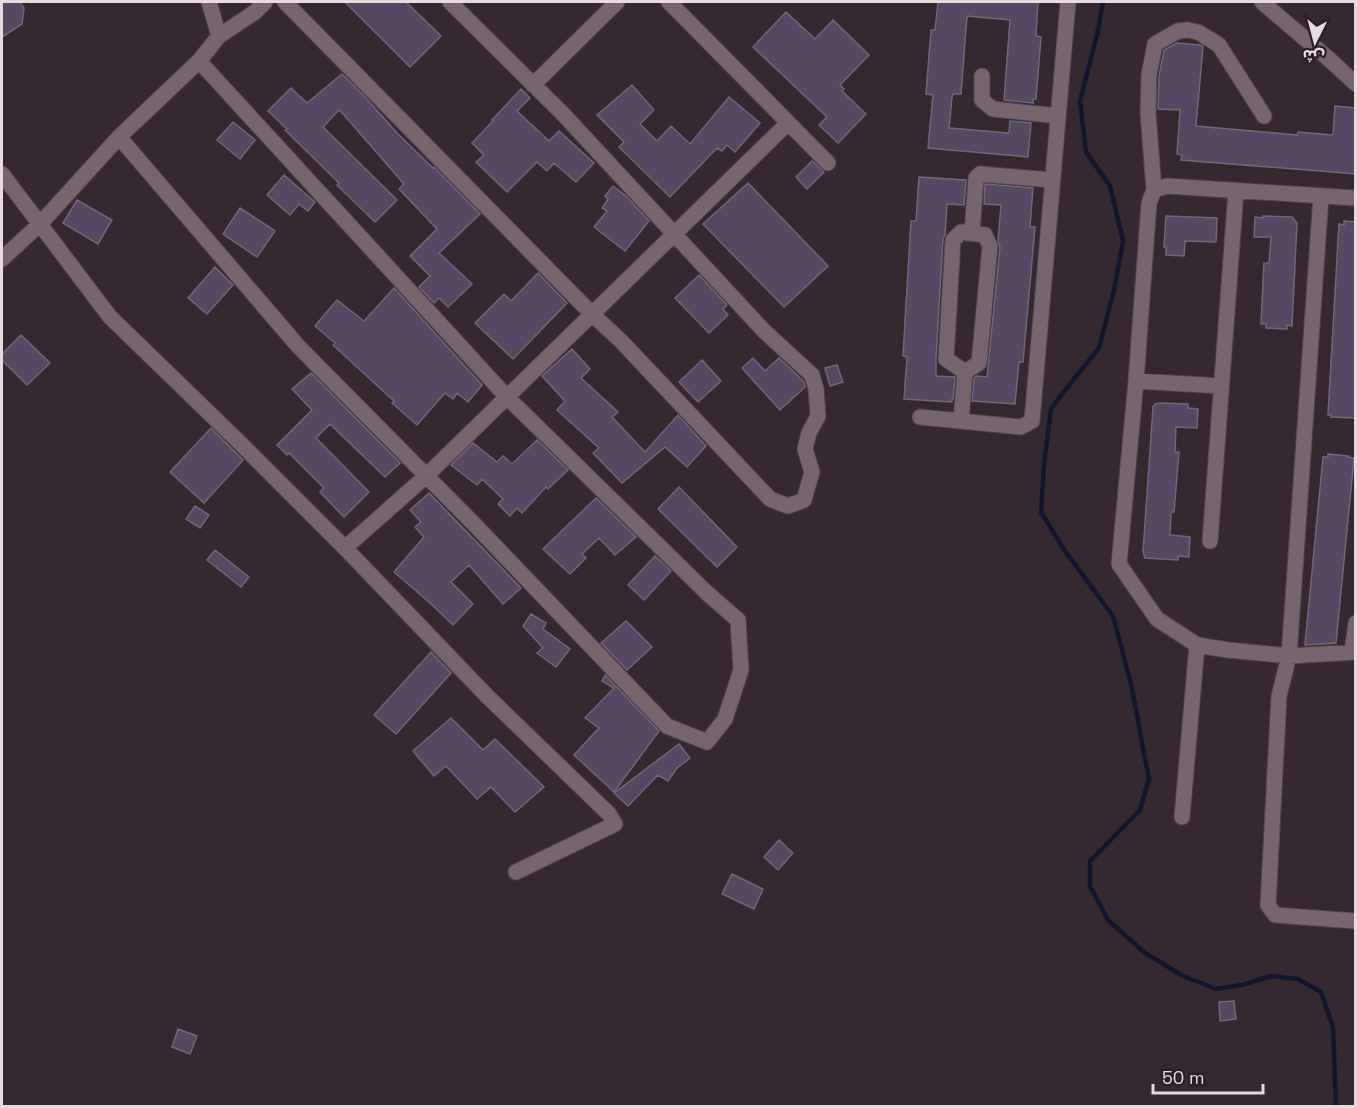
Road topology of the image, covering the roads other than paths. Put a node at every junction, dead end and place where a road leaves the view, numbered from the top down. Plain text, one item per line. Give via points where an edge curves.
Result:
1 (209, 2) edge
2 (265, 2) edge
3 (285, 2) edge
4 (450, 2) edge
5 (617, 2) edge
6 (669, 2) edge
7 (1068, 2) edge
8 (1262, 2) edge
9 (219, 36) junction
10 (200, 61) junction
11 (982, 76) dead end
12 (1356, 84) edge
13 (533, 85) junction
14 (1058, 116) junction
15 (1264, 116) dead end
16 (788, 123) junction
17 (119, 137) junction
18 (828, 163) dead end
19 (2, 174) edge
20 (1052, 180) junction
21 (1154, 190) junction
22 (1236, 191) junction
23 (1321, 196) junction
24 (1356, 198) edge
25 (40, 224) junction
26 (972, 233) junction
27 (674, 234) junction
28 (2, 259) edge
29 (592, 314) junction
30 (964, 372) junction
31 (1136, 381) junction
32 (1221, 386) junction
33 (507, 397) junction
34 (920, 417) dead end
35 (961, 421) junction
36 (426, 476) junction
37 (1210, 541) dead end
38 (345, 548) junction
39 (1356, 623) edge
40 (1197, 645) junction
41 (1354, 652) edge
42 (1289, 656) junction
43 (1182, 817) dead end
44 (516, 872) dead end
45 (1356, 921) edge

1 - 9 street
2 - 9 street
3 - 29 street
4 - 13 street
5 - 13 street
6 - 16 street
7 - 14 street
8 - 12 street
9 - 10 street
10 - 17 street
10 - 33 street
11 - 14 street via 982,100 993,110
13 - 27 street
14 - 20 street
15 - 21 street via 1219,45 1188,30 1155,44 1148,113
16 - 18 street
16 - 27 street
17 - 25 street
17 - 36 street via 298,346
19 - 25 street
20 - 26 street via 980,174 976,178
20 - 35 street via 1032,421 1020,427
21 - 22 street via 1167,186
21 - 31 street via 1149,203
22 - 23 street
22 - 32 street
23 - 24 street
23 - 42 street
25 - 28 street
25 - 38 street via 110,317
26 - 30 street via 985,235 990,246 979,363
26 - 30 street via 961,232 953,240 946,359
27 - 29 street
27 - 29 street via 764,331 812,375 818,416 805,449 812,472 804,500 788,506 770,499
29 - 33 street
30 - 35 street
31 - 32 street
31 - 40 street via 1119,564 1157,619
32 - 37 street
33 - 36 street
33 - 36 street via 738,620 741,670 725,719 707,742 668,726
34 - 35 street
36 - 38 street
38 - 44 street via 615,824
39 - 41 street
40 - 42 street
40 - 43 street
41 - 42 street
42 - 45 street via 1279,696 1268,905 1275,915

